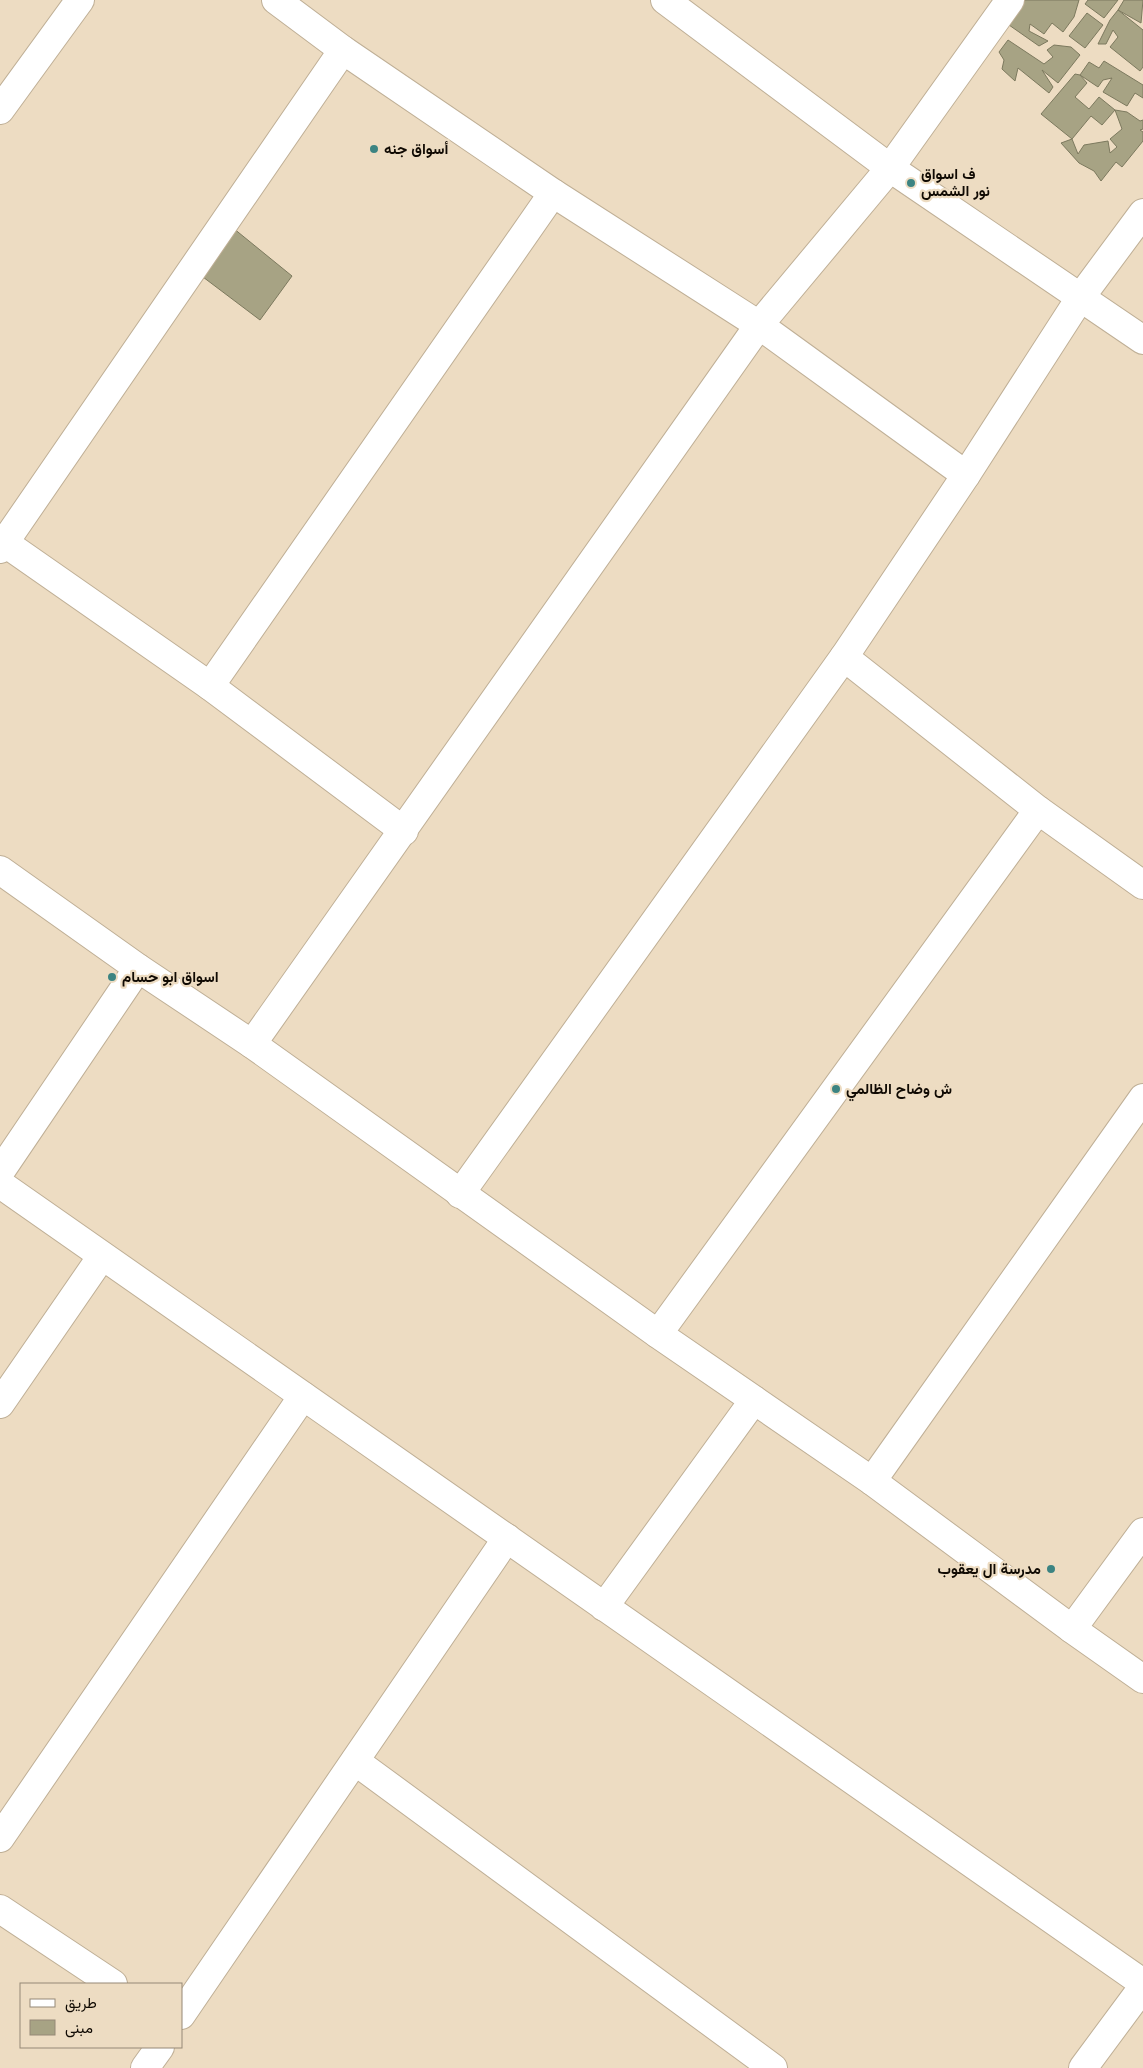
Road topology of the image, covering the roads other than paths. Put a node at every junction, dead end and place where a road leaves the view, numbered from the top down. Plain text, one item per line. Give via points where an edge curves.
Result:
1 (80, 0) edge
2 (276, 0) edge
3 (1010, 0) edge
4 (675, 3) edge
5 (343, 50) junction
6 (0, 110) edge
7 (890, 168) junction
8 (553, 193) junction
9 (1143, 213) edge
10 (1080, 298) junction
11 (759, 325) junction
12 (1143, 340) edge
13 (966, 474) junction
14 (2, 546) edge
15 (844, 657) junction
16 (210, 686) junction
17 (1038, 810) junction
18 (404, 831) junction
19 (0, 870) edge
20 (1143, 885) edge
21 (138, 968) junction
22 (252, 1044) junction
23 (1143, 1098) edge
24 (0, 1172) edge
25 (0, 1184) edge
26 (460, 1194) junction
27 (102, 1256) junction
28 (658, 1334) junction
29 (303, 1396) junction
30 (754, 1400) junction
31 (0, 1404) edge
32 (872, 1481) junction
33 (1143, 1532) edge
34 (507, 1538) junction
35 (604, 1607) junction
36 (1072, 1629) junction
37 (1143, 1679) edge
38 (355, 1762) junction
39 (0, 1838) edge
40 (0, 1909) edge
41 (111, 1983) edge
42 (1143, 1985) edge
43 (182, 2014) edge
44 (159, 2048) edge
45 (145, 2068) edge
46 (773, 2068) edge
47 (1083, 2068) edge

1 - 6 street
2 - 5 street
3 - 7 street
4 - 7 street
5 - 8 street
5 - 14 street
7 - 10 street
7 - 11 street
8 - 11 street
8 - 16 street
9 - 10 street
10 - 12 street
10 - 13 street
11 - 13 street
11 - 18 street
13 - 15 street
14 - 16 street
15 - 17 street
15 - 26 street
16 - 18 street
17 - 20 street
17 - 28 street
18 - 22 street
19 - 21 street
21 - 22 street
21 - 24 street
22 - 26 street
23 - 32 street
25 - 27 street
26 - 28 street
27 - 29 street
27 - 31 street
28 - 30 street
29 - 34 street
29 - 39 street
30 - 32 street
30 - 35 street
32 - 36 street
33 - 36 street
34 - 35 street
34 - 38 street
35 - 42 street
36 - 37 street
38 - 43 street
38 - 46 street
40 - 41 street
42 - 47 street
44 - 45 street

